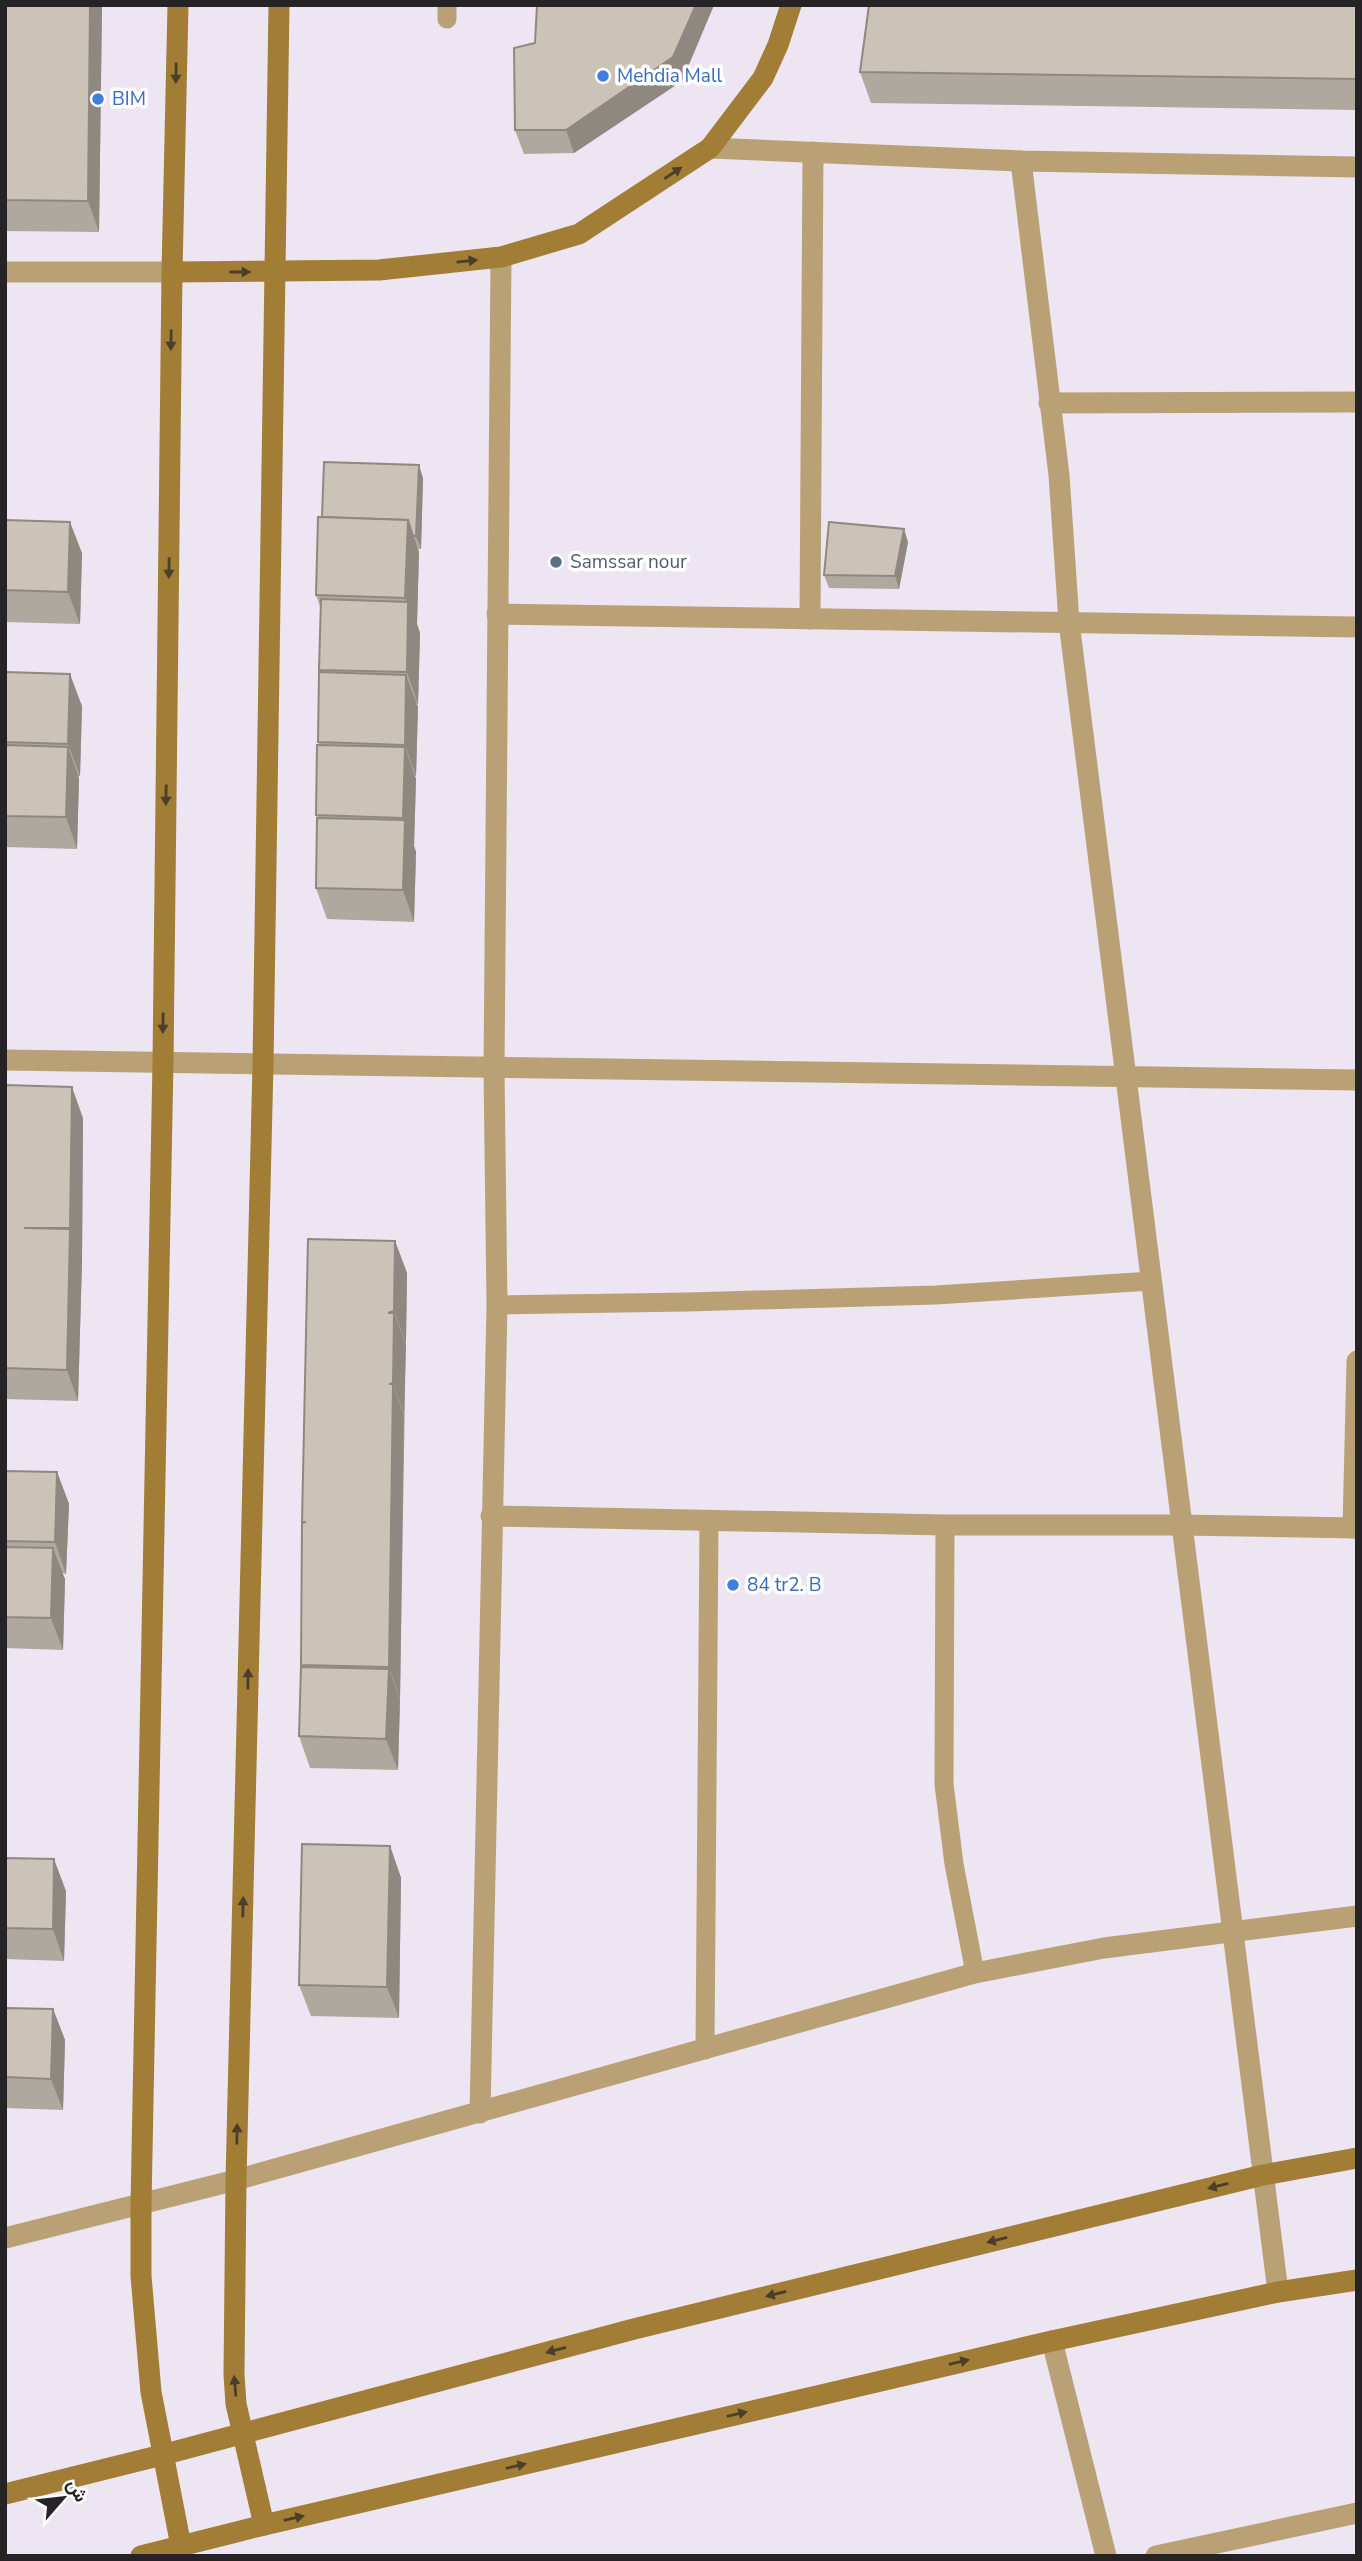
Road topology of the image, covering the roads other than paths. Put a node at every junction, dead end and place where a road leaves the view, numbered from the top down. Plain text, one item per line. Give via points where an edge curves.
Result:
1 (178, 5) edge
2 (279, 5) edge
3 (791, 5) edge
4 (709, 148) junction
5 (813, 152) junction
6 (1021, 161) junction
7 (1357, 167) edge
8 (501, 257) junction
9 (5, 272) edge
10 (172, 272) junction
11 (274, 272) junction
12 (1357, 402) edge
13 (1049, 403) junction
14 (497, 614) junction
15 (810, 619) junction
16 (1069, 622) junction
17 (1357, 627) edge
18 (5, 1060) edge
19 (163, 1062) junction
20 (263, 1064) junction
21 (494, 1069) junction
22 (1126, 1077) junction
23 (1357, 1080) edge
24 (1151, 1281) junction
25 (497, 1305) junction
26 (1357, 1361) edge
27 (491, 1516) junction
28 (709, 1521) junction
29 (945, 1525) junction
30 (1181, 1525) junction
31 (1355, 1528) edge
32 (1357, 1916) edge
33 (1233, 1932) junction
34 (975, 1973) junction
35 (705, 2050) junction
36 (480, 2113) junction
37 (1357, 2158) edge
38 (1263, 2175) junction
39 (236, 2180) junction
40 (141, 2205) junction
41 (5, 2238) edge
42 (1357, 2280) edge
43 (1278, 2292) junction
44 (1052, 2340) junction
45 (243, 2434) junction
46 (162, 2455) junction
47 (5, 2494) edge
48 (1357, 2512) edge
49 (264, 2525) junction
50 (182, 2551) edge
51 (141, 2556) edge
52 (1106, 2556) edge
53 (1156, 2556) edge

1 -> 10 street
2 - 11 street
3 - 4 street via 764,78
4 - 5 street
8 -> 4 street via 579,234
5 - 6 street
5 - 15 street
6 - 7 street
6 - 13 street
11 -> 8 street via 379,270
8 - 14 street
9 - 10 street
10 -> 11 street
10 -> 19 street
11 - 20 street
12 - 13 street
13 - 16 street
14 - 15 street
14 - 21 street
15 - 16 street
16 - 17 street
16 - 22 street
18 - 19 street
19 - 20 street
19 - 40 street
20 - 21 street
39 -> 20 street
21 - 22 street
21 - 25 street
22 - 23 street
22 - 24 street
24 - 25 lane via 922,1295
24 - 30 street
25 - 27 street
26 - 31 street
27 - 28 street
27 - 36 street
28 - 29 street
28 - 35 lane
29 - 30 street
29 - 34 lane via 944,1784
30 - 31 street
30 - 33 street
32 - 33 street
33 - 34 street via 1104,1948
33 - 38 street
34 - 35 street
35 - 36 street
36 - 39 street
37 - 38 street
38 - 43 street
38 -> 45 street via 634,2329
39 - 40 street
45 -> 39 street via 234,2375
40 - 41 street
40 - 46 street via 141,2276
42 - 43 street
43 - 44 street
49 -> 44 street
44 - 52 street
45 - 46 street
45 - 49 street
46 - 47 street
46 - 50 street
48 - 53 street
49 - 50 street
50 - 51 street

